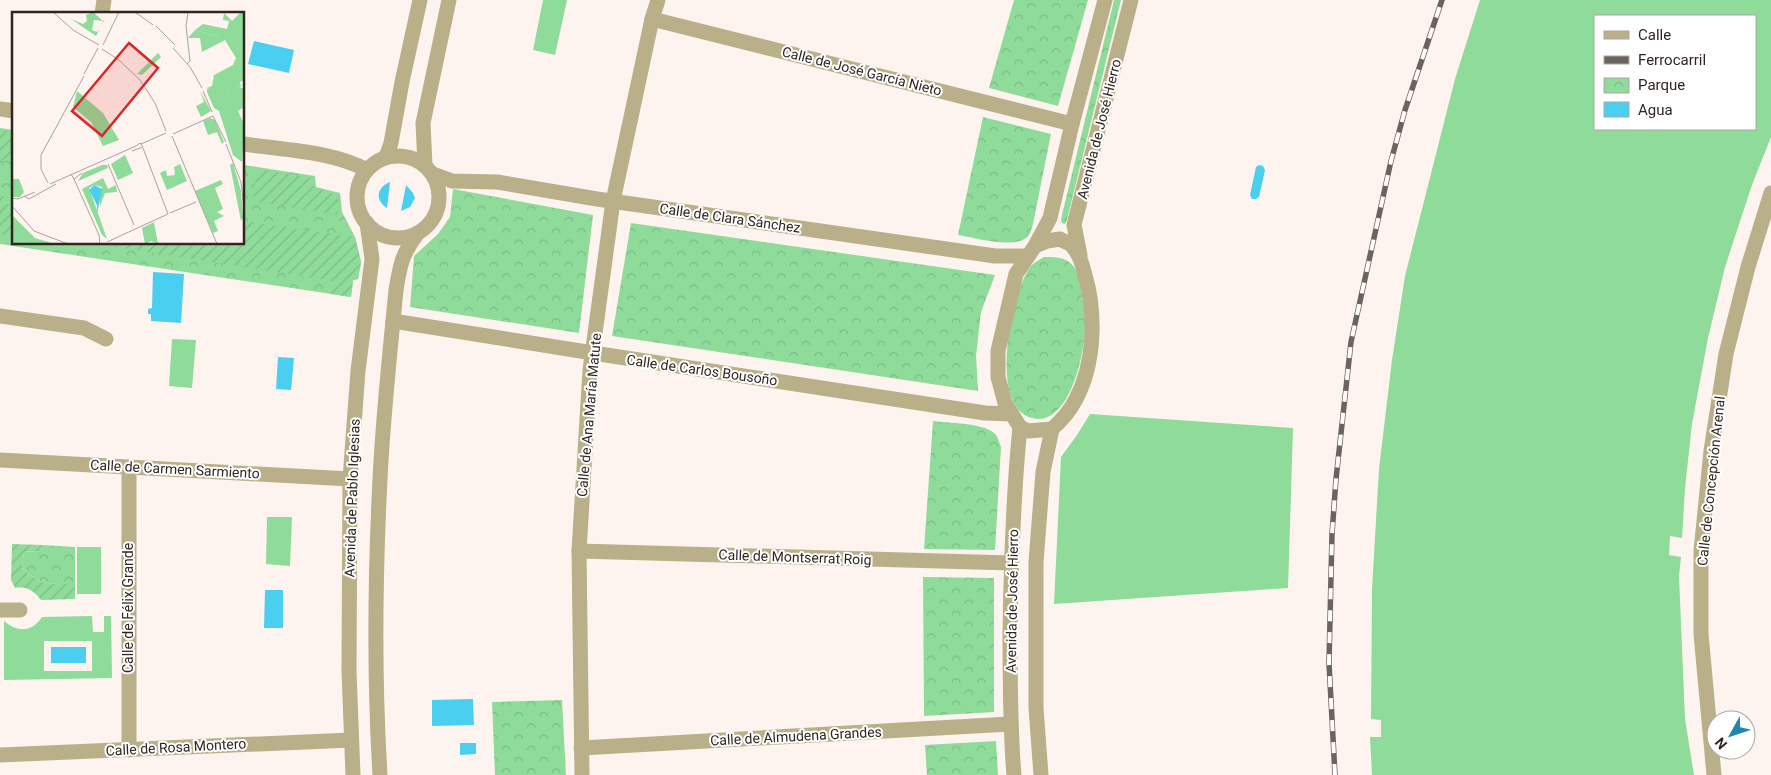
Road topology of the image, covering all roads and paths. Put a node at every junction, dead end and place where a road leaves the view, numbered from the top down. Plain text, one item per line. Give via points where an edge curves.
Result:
1 (420, 0) edge
2 (449, 0) edge
3 (658, 0) edge
4 (1105, 0) edge
5 (1131, 0) edge
6 (652, 19) junction
7 (1072, 124) junction
8 (245, 144) edge
9 (386, 157) junction
10 (367, 170) junction
11 (429, 170) junction
12 (1771, 193) edge
13 (614, 201) junction
14 (367, 223) junction
15 (416, 234) junction
16 (1031, 251) junction
17 (1081, 259) junction
18 (0, 316) edge
19 (393, 321) junction
20 (106, 339) dead end
21 (592, 354) junction
22 (1012, 414) junction
23 (1020, 427) junction
24 (1052, 429) junction
25 (0, 460) edge
26 (129, 467) junction
27 (350, 479) junction
28 (579, 551) junction
29 (1011, 563) junction
30 (0, 610) edge
31 (20, 610) dead end
32 (1010, 724) junction
33 (351, 740) junction
34 (581, 748) junction
35 (129, 750) junction
36 (0, 755) edge
37 (353, 775) edge
38 (380, 775) edge
39 (582, 775) edge
40 (1014, 775) edge
41 (1041, 775) edge
42 (1714, 775) edge

1 - 9 street
2 - 11 street, Avenida de Pablo Iglesias via 423,123
3 - 6 street, Calle de Ana María Matute
4 - 7 street, Avenida de José Hierro
5 - 17 street, Avenida de José Hierro via 1074,225
6 - 7 street, Calle de José García Nieto
6 - 13 street, Calle de Ana María Matute
7 - 16 street, Avenida de José Hierro via 1050,218
8 - 10 street via 328,156 356,163
9 - 10 street
9 - 11 street via 406,156
10 - 14 street, Avenida de Pablo Iglesias via 358,189 360,211
11 - 13 street, Calle de Clara Sánchez via 452,181 497,182
11 - 15 street, Avenida de Pablo Iglesias via 438,185 438,208 434,218
12 - 42 street, Calle de Concepción Arenal via 1726,354 1711,451 1701,551 1701,634
13 - 16 street, Calle de Clara Sánchez via 995,256
13 - 21 street, Calle de Ana María Matute
14 - 15 street via 394,238
14 - 27 street, Avenida de Pablo Iglesias via 372,259 358,372
15 - 19 street, Avenida de Pablo Iglesias via 401,263
16 - 17 street, Calle de Clara Sánchez via 1046,241 1060,239 1071,245
16 - 22 street, Avenida de José Hierro via 1016,274 998,351 998,377 1005,403
17 - 24 street, Avenida de José Hierro via 1091,295 1093,324 1086,373 1076,399
18 - 20 street via 84,328
19 - 21 street, Calle de Carlos Bousoño
19 - 38 street, Avenida de Pablo Iglesias via 380,478 376,608 376,714
21 - 22 street, Calle de Carlos Bousoño via 985,413
21 - 28 street, Calle de Ana María Matute
22 - 23 street, Avenida de José Hierro
23 - 24 street via 1028,431
23 - 29 street, Avenida de José Hierro
24 - 41 street, Avenida de José Hierro via 1043,472 1036,562 1036,708
25 - 26 street, Calle de Carmen Sarmiento
26 - 27 street, Calle de Carmen Sarmiento
26 - 35 street, Calle de Félix Grande
27 - 33 street, Avenida de Pablo Iglesias
28 - 29 street, Calle de Montserrat Roig
28 - 34 street, Calle de Ana María Matute
29 - 32 street, Avenida de José Hierro
30 - 31 street
32 - 34 street, Calle de Almudena Grandes
32 - 40 street, Avenida de José Hierro
33 - 35 street, Calle de Rosa Montero
33 - 37 street, Avenida de Pablo Iglesias
34 - 39 street, Calle de Ana María Matute
35 - 36 street, Calle de Rosa Montero

